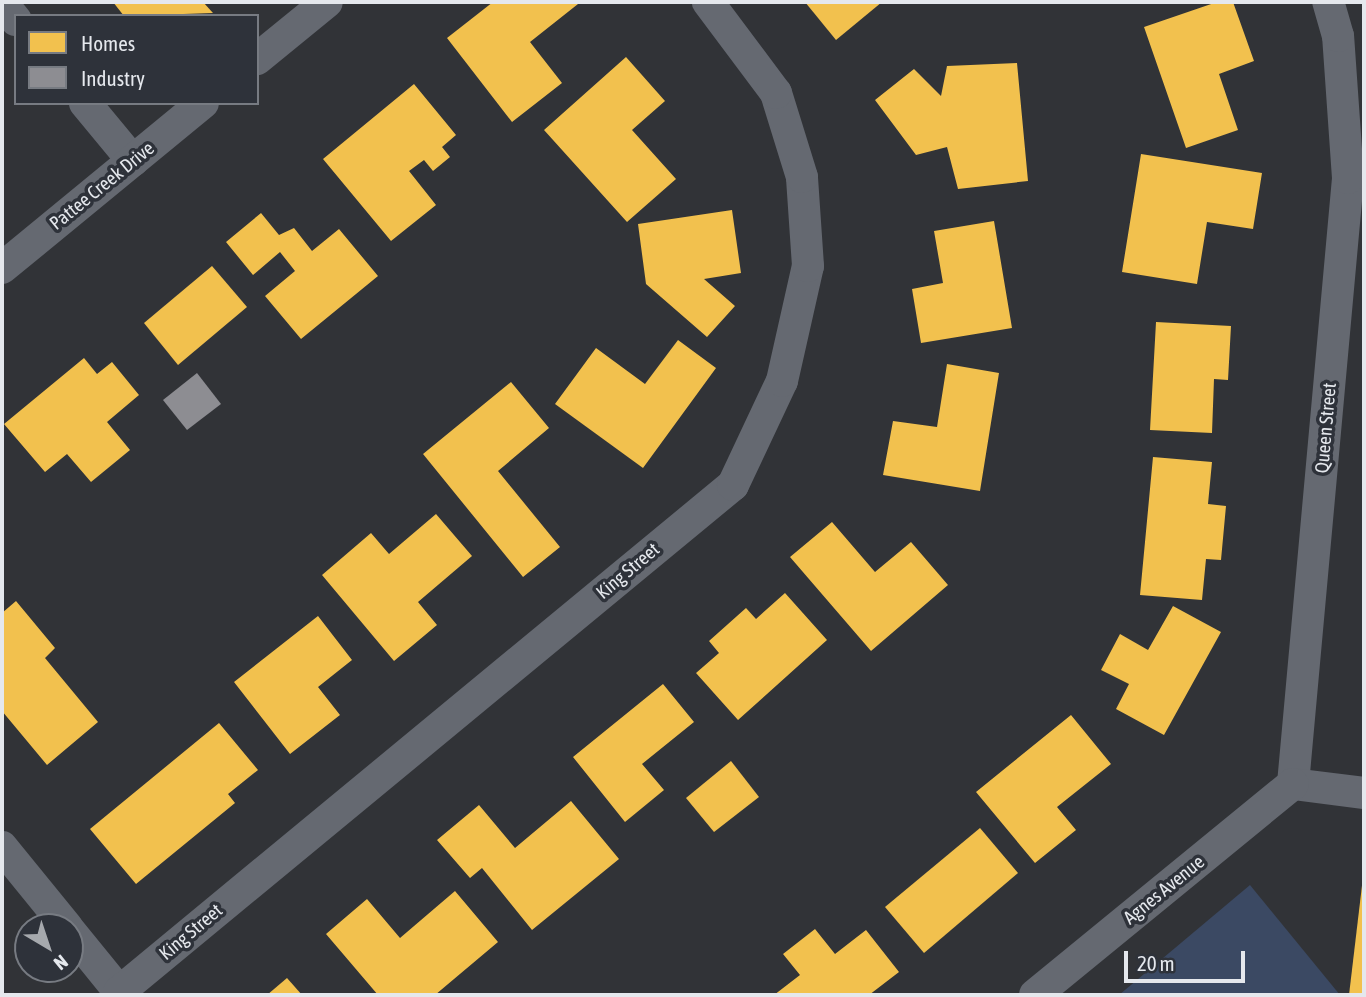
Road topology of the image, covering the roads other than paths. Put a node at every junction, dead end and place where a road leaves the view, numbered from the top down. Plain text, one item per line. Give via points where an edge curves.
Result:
1 (327, 2) edge
2 (708, 2) edge
3 (1328, 2) edge
4 (2, 3) edge
5 (14, 18) edge
6 (259, 57) edge
7 (87, 105) edge
8 (201, 105) edge
9 (133, 161) junction
10 (2, 268) edge
11 (1293, 784) junction
12 (1364, 793) edge
13 (2, 847) edge
14 (55, 913) edge
15 (84, 948) edge
16 (121, 993) edge
17 (1035, 995) edge

1 - 6 street
2 - 16 street, King Street via 776,93 802,177 808,266 782,381 733,485
3 - 11 street, Queen Street via 1338,36 1348,178
4 - 5 street
7 - 9 street
8 - 9 street, Pattee Creek Drive
9 - 10 street, Pattee Creek Drive
11 - 12 street
11 - 17 street, Agnes Avenue
13 - 14 street
15 - 16 street

